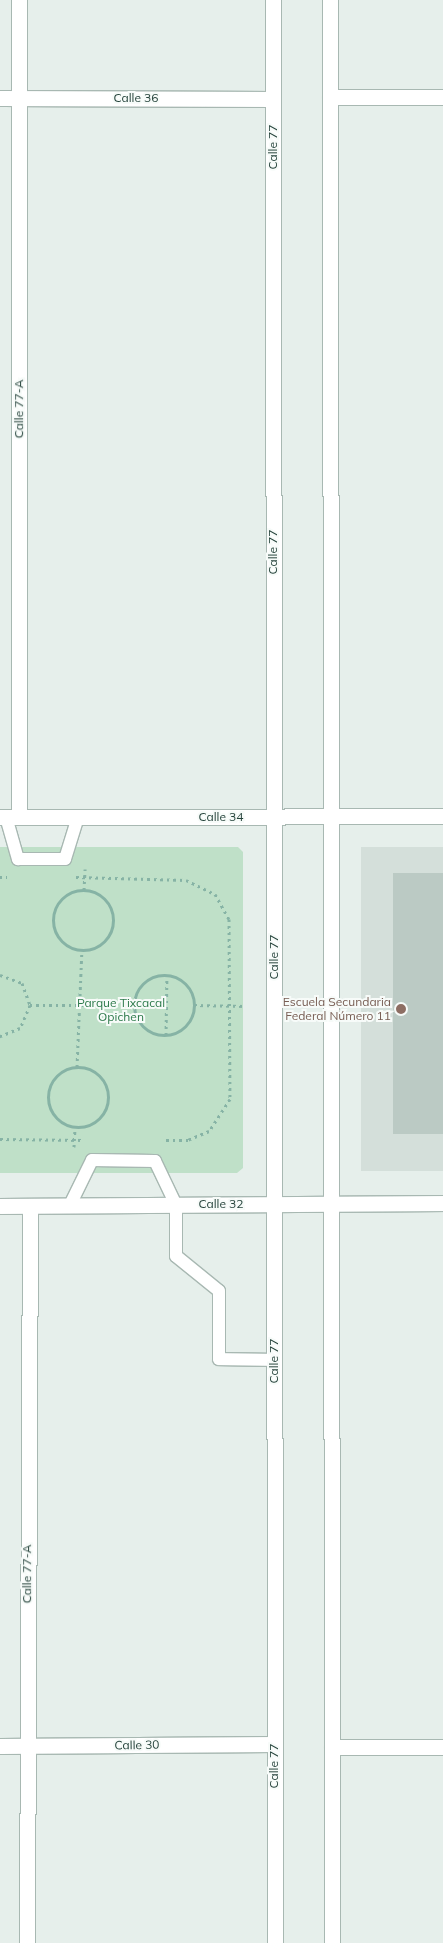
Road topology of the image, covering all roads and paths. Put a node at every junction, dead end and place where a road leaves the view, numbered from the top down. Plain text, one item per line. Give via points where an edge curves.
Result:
1 (19, 0) edge
2 (273, 0) edge
3 (330, 0) edge
4 (330, 97) junction
5 (443, 97) edge
6 (0, 98) edge
7 (18, 98) junction
8 (273, 99) junction
9 (273, 816) junction
10 (331, 816) junction
11 (443, 816) edge
12 (9, 817) edge
13 (78, 817) junction
14 (84, 877) dead end
15 (82, 950) junction
16 (167, 974) junction
17 (0, 975) edge
18 (30, 1004) junction
19 (79, 1004) junction
20 (134, 1005) junction
21 (194, 1005) junction
22 (231, 1005) junction
23 (246, 1006) dead end
24 (166, 1035) junction
25 (0, 1036) edge
26 (77, 1067) junction
27 (0, 1140) edge
28 (93, 1140) dead end
29 (160, 1140) dead end
30 (443, 1203) edge
31 (274, 1204) junction
32 (331, 1204) junction
33 (70, 1205) junction
34 (176, 1205) junction
35 (0, 1206) edge
36 (30, 1206) junction
37 (274, 1360) junction
38 (274, 1744) junction
39 (0, 1746) edge
40 (26, 1746) junction
41 (332, 1747) junction
42 (443, 1747) edge
43 (27, 1943) edge
44 (275, 1943) edge
45 (332, 1943) edge

1 - 7 street, Calle 77-A
2 - 8 street, Calle 77
3 - 4 street
4 - 5 street
4 - 10 street
6 - 7 street, Calle 36
7 - 8 street, Calle 36
7 - 12 street, Calle 77-A
8 - 9 street, Calle 77
9 - 10 street, Calle 34
9 - 13 street, Calle 34
9 - 31 street, Calle 77
10 - 11 street, Calle 34
10 - 32 street
12 - 13 street, Calle 34
12 - 13 lane via 18,859 65,859
14 - 22 path via 186,880 216,894 232,932
15 - 15 path via 103,943 113,916 104,898 76,890 59,901 52,920 58,939
15 - 19 path
16 - 20 path via 148,979
16 - 21 path via 186,983
16 - 24 path
17 - 18 path via 22,983
18 - 19 path
18 - 25 path via 20,1028
19 - 20 path
19 - 26 path
20 - 24 path via 140,1023
21 - 22 path
21 - 24 path via 184,1028
22 - 23 path
22 - 29 path via 226,1110 199,1137
26 - 26 path via 54,1078 47,1097 53,1116 79,1128 98,1121 108,1093 99,1075
27 - 28 path
30 - 32 street, Calle 32
31 - 32 street, Calle 32
31 - 34 street, Calle 32
31 - 37 street, Calle 77
32 - 41 street
33 - 34 street, Calle 32
33 - 34 lane via 92,1160 155,1161
33 - 36 street, Calle 32
34 - 37 lane via 176,1256 219,1292 219,1359
35 - 36 street, Calle 32
36 - 40 street, Calle 77-A
37 - 38 street, Calle 77
38 - 40 street, Calle 30
38 - 44 street, Calle 77
39 - 40 street, Calle 30
40 - 43 street, Calle 77-A
41 - 42 street
41 - 45 street

